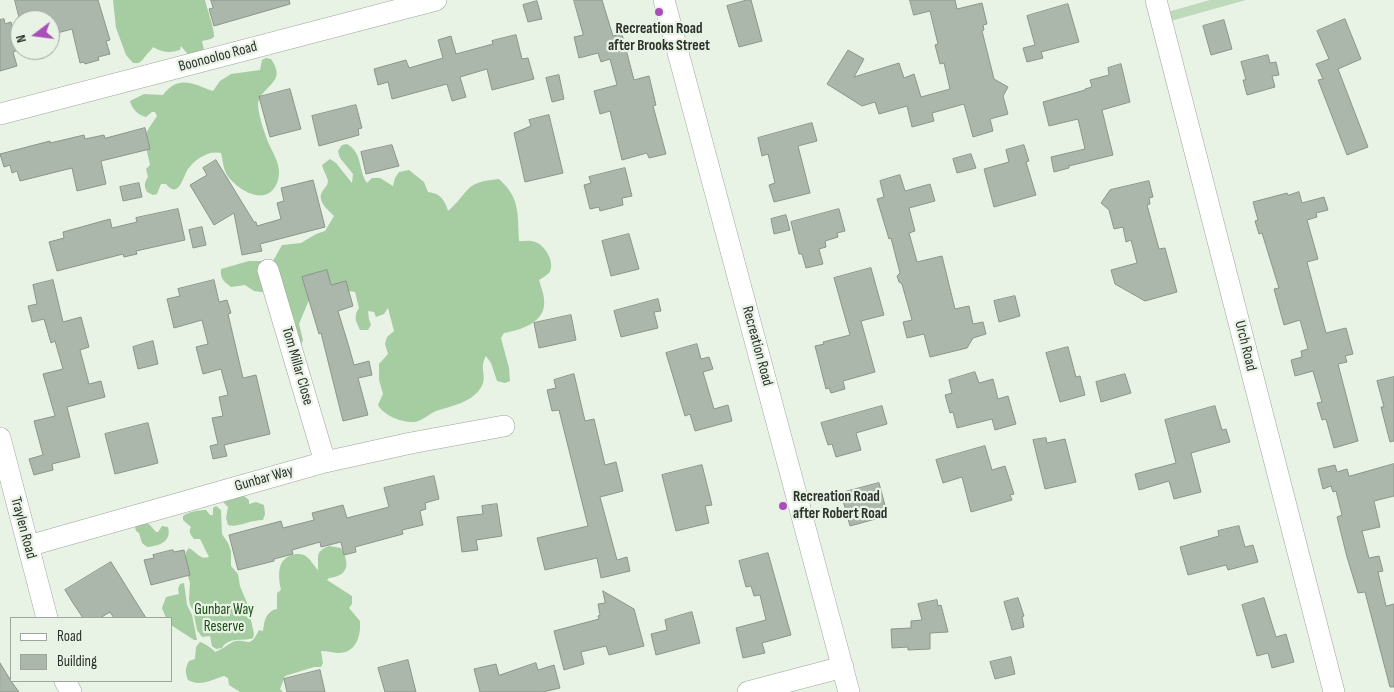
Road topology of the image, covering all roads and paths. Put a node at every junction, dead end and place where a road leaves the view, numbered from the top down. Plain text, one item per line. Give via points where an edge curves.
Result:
1 (436, 0) edge
2 (664, 0) edge
3 (1156, 0) edge
4 (0, 114) edge
5 (268, 270) dead end
6 (504, 426) dead end
7 (0, 438) edge
8 (325, 462) junction
9 (28, 546) junction
10 (48, 617) edge
11 (842, 667) junction
12 (748, 692) edge
13 (850, 692) edge
14 (1334, 692) edge

1 - 4 street, Boonooloo Road
2 - 11 street, Recreation Road
3 - 14 street, Urch Road
5 - 8 street, Tom Millar Close
6 - 8 street, Gunbar Way
7 - 9 street, Traylen Road
8 - 9 street, Gunbar Way
9 - 10 street, Traylen Road
11 - 12 street
11 - 13 street, Recreation Road

